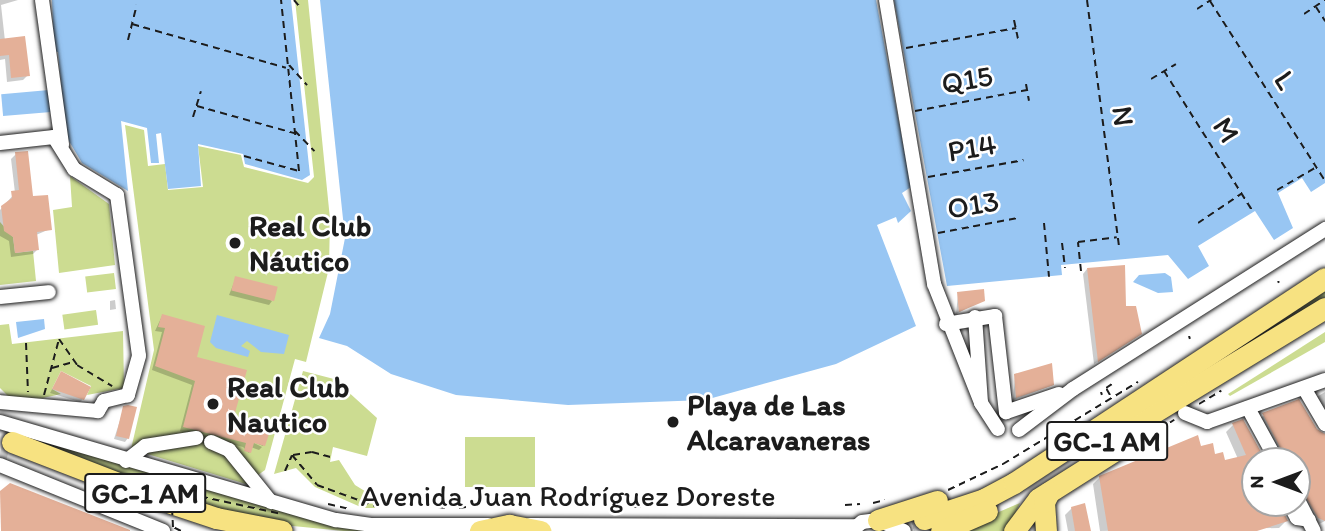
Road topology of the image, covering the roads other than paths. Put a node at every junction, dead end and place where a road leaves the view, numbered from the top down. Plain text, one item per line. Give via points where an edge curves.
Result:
1 (42, 0) edge
2 (886, 0) edge
3 (0, 143) edge
4 (63, 150) junction
5 (1325, 229) edge
6 (1325, 278) edge
7 (48, 292) dead end
8 (0, 297) edge
9 (1325, 308) edge
10 (975, 317) junction
11 (946, 324) junction
12 (1269, 343) junction
13 (1325, 380) edge
14 (1304, 388) junction
15 (1073, 389) junction
16 (0, 402) edge
17 (981, 403) junction
18 (1248, 408) junction
19 (1006, 412) junction
20 (1185, 413) dead end
21 (0, 422) edge
22 (1325, 424) edge
23 (998, 429) junction
24 (1019, 430) junction
25 (196, 438) dead end
26 (211, 442) dead end
27 (1269, 447) edge
28 (7, 454) edge
29 (126, 461) junction
30 (1049, 492) junction
31 (879, 508) junction
32 (280, 517) edge
33 (1296, 517) edge
34 (923, 518) edge
35 (509, 525) junction
36 (140, 526) edge
37 (1313, 527) edge
38 (854, 528) edge
39 (1325, 529) edge
40 (163, 531) edge
41 (216, 531) edge
42 (480, 531) edge
43 (540, 531) edge
44 (904, 531) edge
45 (1014, 531) edge
46 (1046, 531) edge

1 - 4 street
2 - 11 street via 932,272
3 - 4 street via 54,136
4 - 16 street via 74,169 121,202 139,356 135,379 128,395 104,401 98,411
5 - 15 street
6 - 34 highway via 1019,465
7 - 8 street
9 - 12 highway, GC-1 AM
10 - 11 street
10 - 17 street
10 - 19 street via 995,316
11 - 17 street
12 - 30 highway via 1230,377
12 - 34 highway, GC-1 AM via 1018,496
13 - 14 street
14 - 18 street
14 - 22 street
15 - 19 street
15 - 24 street
17 - 23 street
18 - 20 street via 1207,422
18 - 27 street
19 - 23 street via 998,418
19 - 24 street via 1019,418
21 - 29 street, Avenida Juan Rodríguez Doreste
23 - 24 street via 1006,435
25 - 29 street via 145,446
26 - 32 street via 229,450
28 - 32 highway, GC-1 AM via 216,518
28 - 36 street
28 - 41 highway, GC-1 AM
29 - 32 street, Avenida Juan Rodríguez Doreste
30 - 45 highway via 1032,504
30 - 46 highway via 1044,502
31 - 34 highway
31 - 38 street, Avenida Juan Rodríguez Doreste
31 - 44 street
32 - 35 street, Avenida Juan Rodríguez Doreste via 373,525
33 - 37 street
35 - 38 street, Avenida Juan Rodríguez Doreste
35 - 42 highway
35 - 43 highway
36 - 40 street
37 - 39 street

